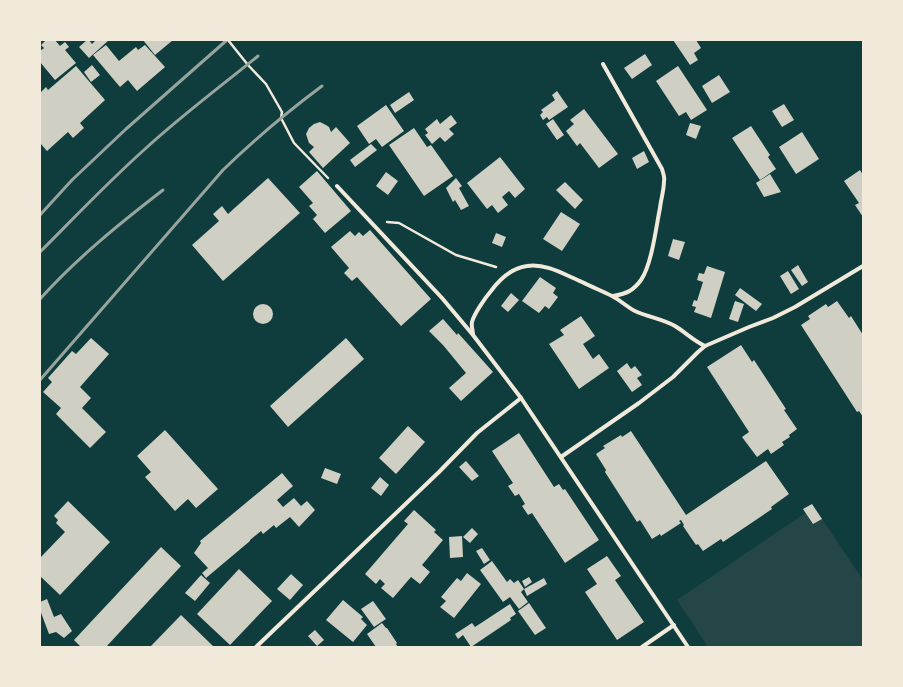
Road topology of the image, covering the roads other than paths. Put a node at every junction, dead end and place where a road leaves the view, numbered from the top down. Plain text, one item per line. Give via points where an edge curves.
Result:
1 (603, 64) dead end
2 (337, 186) road end
3 (863, 266) edge
4 (613, 296) junction
5 (473, 335) junction
6 (705, 346) junction
7 (521, 398) junction
8 (561, 457) junction
9 (674, 625) junction
10 (256, 647) edge
11 (642, 647) edge
12 (688, 647) edge

1 - 4 street via 662,169 664,181 654,241 646,270 631,291
2 - 5 street via 442,298
3 - 6 street via 795,307
4 - 5 street via 551,269 539,266 519,268 504,276 481,305 472,323
4 - 6 street via 634,310 673,325
5 - 7 street
6 - 8 street via 651,394
7 - 8 street
7 - 10 street via 477,433
8 - 9 street
9 - 11 street
9 - 12 street

